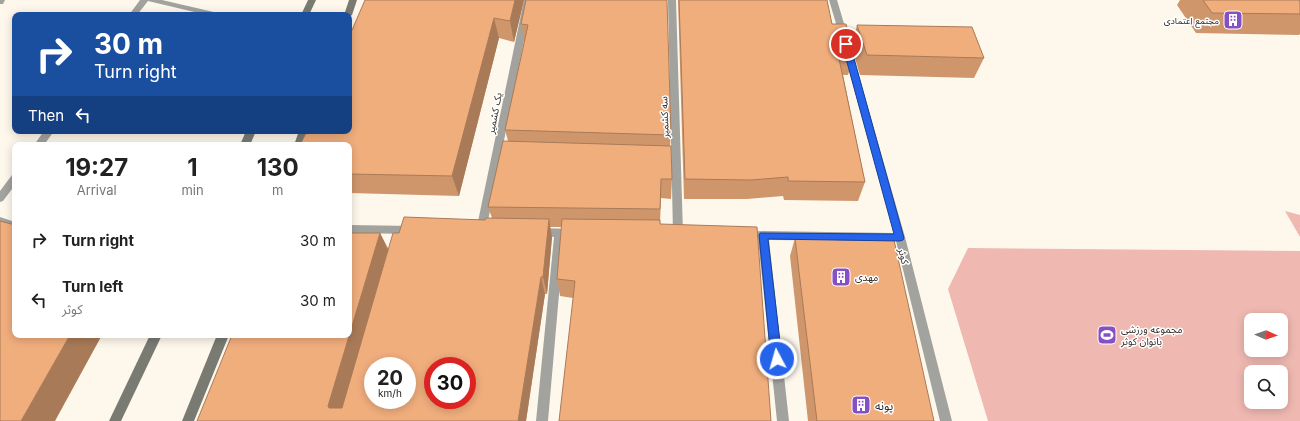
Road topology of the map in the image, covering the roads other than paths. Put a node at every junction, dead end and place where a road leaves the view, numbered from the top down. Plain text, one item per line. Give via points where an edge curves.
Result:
1 (144, 0) edge
2 (151, 0) edge
3 (312, 0) edge
4 (354, 0) edge
5 (528, 0) edge
6 (672, 0) edge
7 (833, 0) edge
8 (135, 12) edge
9 (205, 12) edge
10 (306, 12) edge
11 (349, 12) edge
12 (12, 182) edge
13 (0, 198) edge
14 (0, 221) edge
15 (12, 225) edge
16 (352, 229) edge
17 (426, 230) edge
18 (481, 231) edge
19 (528, 232) edge
20 (559, 233) junction
21 (583, 233) edge
22 (678, 234) edge
23 (732, 235) edge
24 (763, 235) junction
25 (900, 238) junction
26 (155, 338) edge
27 (222, 338) edge
28 (115, 421) edge
29 (188, 421) edge
30 (542, 421) edge
31 (783, 421) edge
32 (946, 421) edge

1 - 8 street
2 - 9 street
3 - 10 main road
4 - 11 main road
5 - 18 street, یک کشمیر
6 - 22 street, سه کشمیر
7 - 25 street, کوثر
12 - 13 street
14 - 15 street
16 - 17 street via 401,234
19 - 20 street
20 - 21 street
20 - 30 street
23 - 24 street
24 - 25 street
24 - 31 street
25 - 32 street, کوثر
26 - 28 main road
27 - 29 main road

